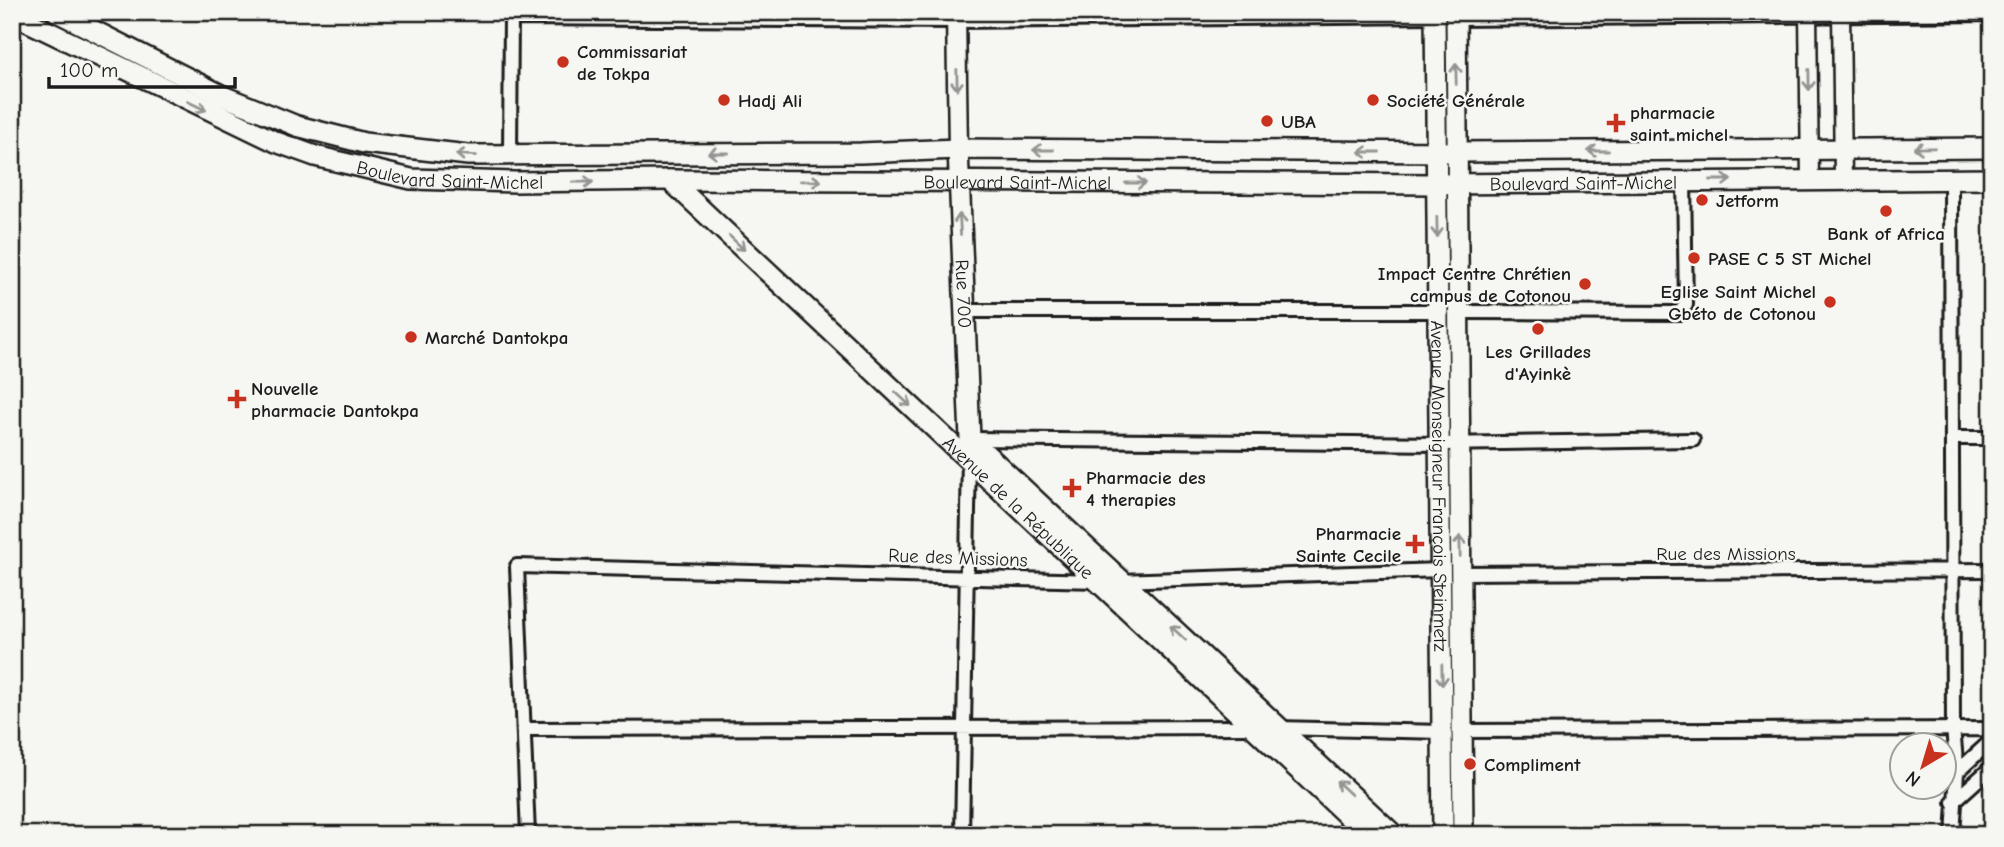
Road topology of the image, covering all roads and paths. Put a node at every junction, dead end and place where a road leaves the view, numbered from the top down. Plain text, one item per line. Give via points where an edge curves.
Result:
1 (57, 12) edge
2 (12, 14) edge
3 (1435, 14) edge
4 (1808, 14) edge
5 (1841, 14) edge
6 (1992, 14) edge
7 (511, 15) edge
8 (1456, 16) edge
9 (956, 17) edge
10 (1992, 148) edge
11 (958, 149) junction
12 (1810, 149) junction
13 (1843, 149) junction
14 (1437, 152) junction
15 (1457, 152) junction
16 (510, 155) junction
17 (1843, 179) junction
18 (1951, 179) junction
19 (1992, 179) edge
20 (670, 180) junction
21 (1810, 180) junction
22 (1684, 181) junction
23 (958, 183) junction
24 (1457, 183) junction
25 (1437, 184) junction
26 (964, 311) junction
27 (1448, 312) junction
28 (1992, 438) edge
29 (970, 439) junction
30 (1952, 439) junction
31 (1693, 440) dead end
32 (1449, 444) junction
33 (969, 461) junction
34 (1992, 569) edge
35 (1441, 570) junction
36 (1952, 571) junction
37 (1461, 573) junction
38 (966, 576) junction
39 (1097, 581) junction
40 (1122, 581) junction
41 (963, 727) junction
42 (1253, 727) junction
43 (1279, 728) junction
44 (1953, 728) junction
45 (525, 729) junction
46 (1992, 729) edge
47 (1452, 732) junction
48 (1953, 732) edge
49 (1992, 740) edge
50 (1992, 767) edge
51 (1958, 771) edge
52 (1958, 798) edge
53 (1953, 802) edge
54 (528, 835) edge
55 (962, 835) edge
56 (1367, 835) edge
57 (1394, 835) edge
58 (1443, 835) edge
59 (1463, 835) edge
60 (1954, 835) edge

16 -> 1 main road, Boulevard Saint-Michel via 415,150 297,126 223,96
2 -> 20 main road, Boulevard Saint-Michel via 276,142 347,164 431,180
3 - 9 street
3 - 14 main road, Avenue Monseigneur François Steinmetz
4 - 5 street
4 - 8 street
4 -> 12 street
5 - 6 street
5 - 13 street
7 - 9 street
7 - 16 street
15 -> 8 main road, Avenue Monseigneur François Steinmetz
9 -> 11 main road
10 -> 13 main road, Boulevard Saint-Michel
14 -> 11 main road, Boulevard Saint-Michel
11 -> 16 main road, Boulevard Saint-Michel
11 - 23 main road, Rue 700
12 - 13 main road, Boulevard Saint-Michel
12 -> 15 main road, Boulevard Saint-Michel
12 - 21 street
13 - 17 street
14 - 15 main road, Boulevard Saint-Michel
14 - 25 main road, Avenue Monseigneur François Steinmetz
15 - 24 main road, Avenue Monseigneur François Steinmetz
17 - 18 main road, Boulevard Saint-Michel
17 - 21 main road, Boulevard Saint-Michel
18 - 19 main road, Boulevard Saint-Michel
18 - 30 street
20 -> 23 main road, Boulevard Saint-Michel
20 -> 33 main road, Avenue de la République
22 -> 21 main road, Boulevard Saint-Michel
22 - 24 main road, Boulevard Saint-Michel
22 - 27 street via 1686,305 1679,313
23 -> 25 main road, Boulevard Saint-Michel
26 -> 23 main road, Rue 700
24 - 25 main road, Boulevard Saint-Michel
24 - 27 main road, Avenue Monseigneur François Steinmetz
25 -> 27 main road, Avenue Monseigneur François Steinmetz
26 - 27 street
26 - 29 main road, Rue 700
27 - 32 main road, Avenue Monseigneur François Steinmetz
28 - 30 street
29 - 32 street
29 - 33 street
29 - 40 main road, Avenue de la République
30 - 36 street
31 - 32 street
32 - 35 main road, Avenue Monseigneur François Steinmetz
37 -> 32 main road, Avenue Monseigneur François Steinmetz
33 - 38 street
33 - 39 main road, Avenue de la République
34 - 36 street, Rue des Missions
35 - 40 street, Rue des Missions
35 -> 47 main road, Avenue Monseigneur François Steinmetz
36 - 37 street, Rue des Missions
36 - 44 street
37 - 47 main road, Avenue Monseigneur François Steinmetz
38 - 39 street, Rue des Missions
38 - 41 street
38 - 45 street, Rue des Missions via 517,566
39 - 40 street, Rue des Missions
39 - 42 main road, Avenue de la République
43 -> 40 main road, Avenue de la République
41 - 42 street
41 - 45 street
41 - 55 street
42 - 43 street
42 - 56 main road, Avenue de la République
43 - 47 street
57 -> 43 main road, Avenue de la République
44 - 46 street
44 - 47 street
44 - 48 street
45 - 54 street
47 - 58 main road, Avenue Monseigneur François Steinmetz
47 - 59 main road, Avenue Monseigneur François Steinmetz
49 - 51 street
50 - 52 street
53 - 60 street

